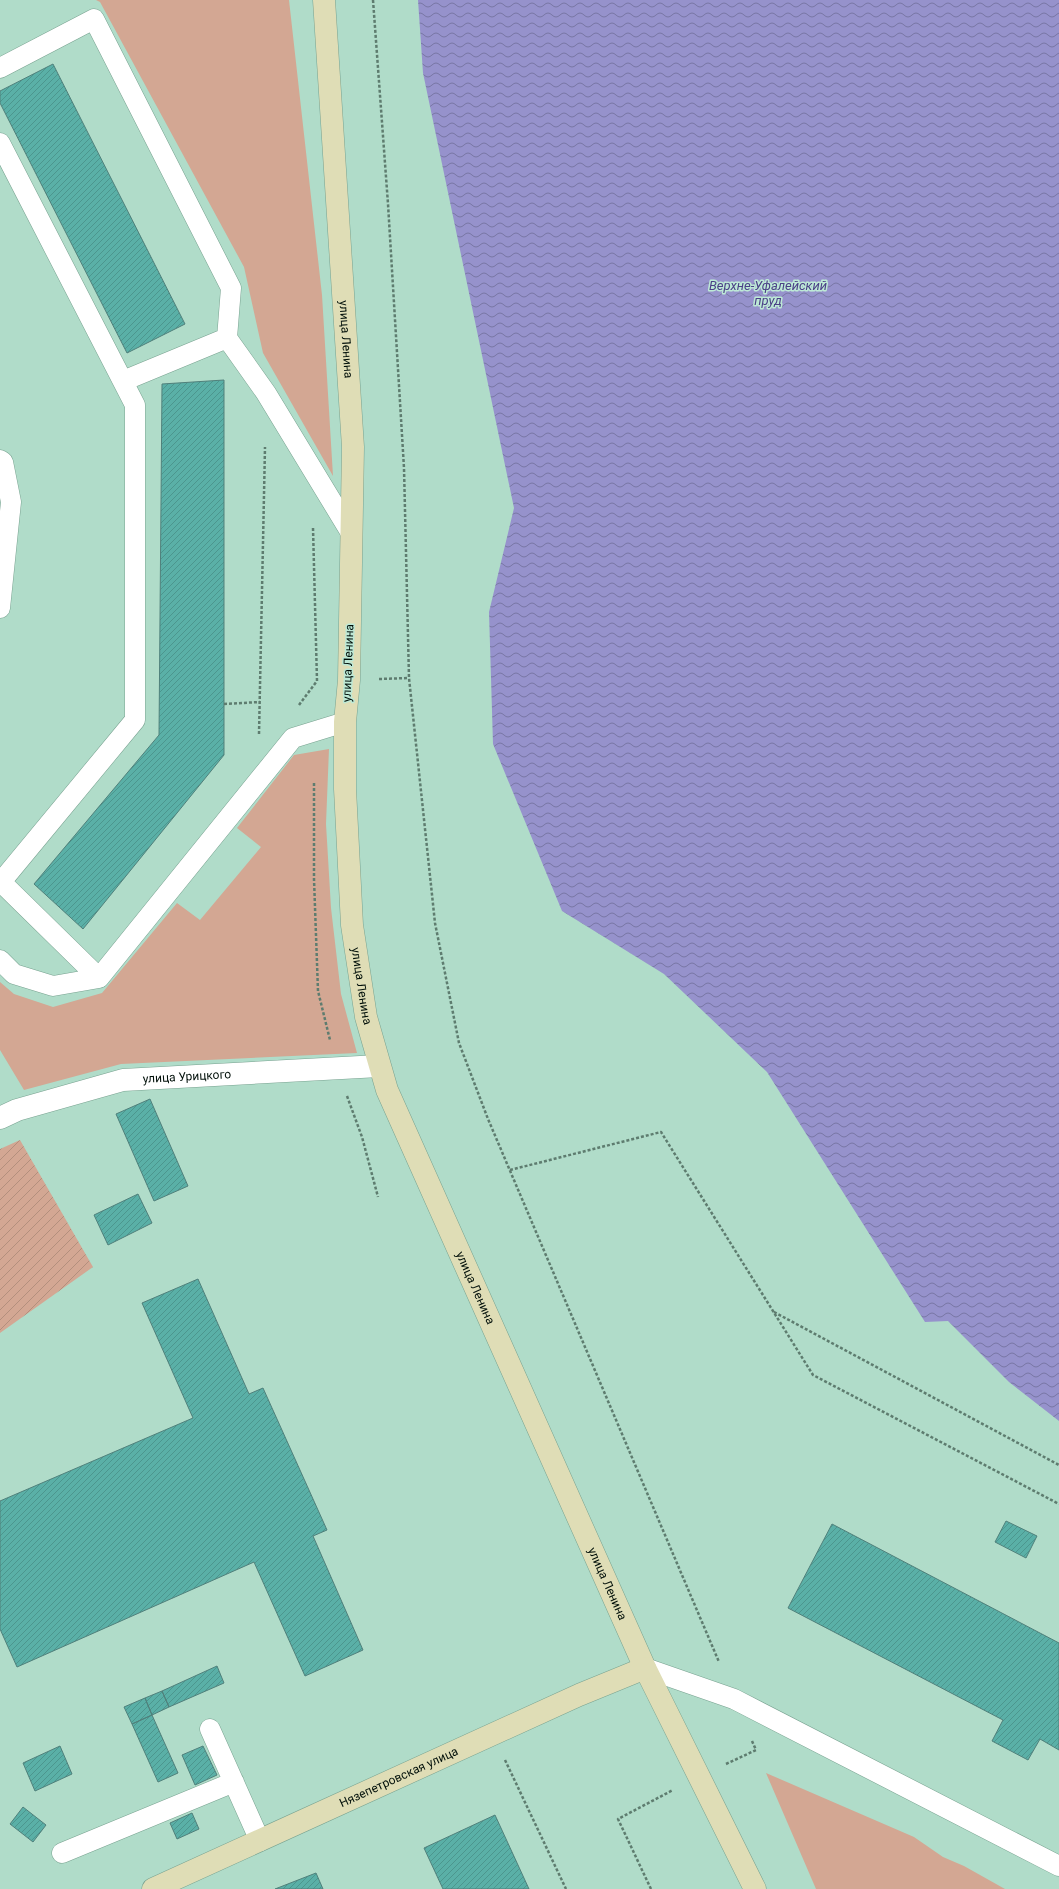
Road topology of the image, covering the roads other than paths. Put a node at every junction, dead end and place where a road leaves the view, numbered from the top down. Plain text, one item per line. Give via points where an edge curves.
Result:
1 (324, 0) edge
2 (0, 68) edge
3 (0, 143) edge
4 (227, 338) junction
5 (123, 381) junction
6 (0, 460) edge
7 (351, 533) junction
8 (0, 608) edge
9 (345, 722) junction
10 (0, 960) edge
11 (99, 978) junction
12 (379, 1066) junction
13 (0, 1118) edge
14 (645, 1668) junction
15 (210, 1729) dead end
16 (234, 1782) junction
17 (260, 1841) junction
18 (62, 1853) dead end
19 (1059, 1866) edge
20 (153, 1889) edge
21 (755, 1889) edge

1 - 7 main road, улица Ленина via 353,447
2 - 4 lane via 94,19 231,288
3 - 5 lane
4 - 5 lane
4 - 7 lane via 266,393
5 - 11 lane via 135,405 135,720 1,882
6 - 8 lane via 3,462 11,502
7 - 9 main road, улица Ленина via 349,680
9 - 11 lane via 293,738
9 - 12 main road, улица Ленина via 345,789 352,925 366,1017
10 - 11 lane via 14,974 53,986
12 - 13 street, улица Урицкого via 123,1080 17,1110
12 - 14 main road, улица Ленина via 390,1098
14 - 17 main road, Нязепетровская улица via 492,1734
14 - 19 lane via 734,1699
14 - 21 main road, улица Ленина
15 - 16 lane
16 - 17 lane
16 - 18 lane
17 - 20 main road, Нязепетровская улица

